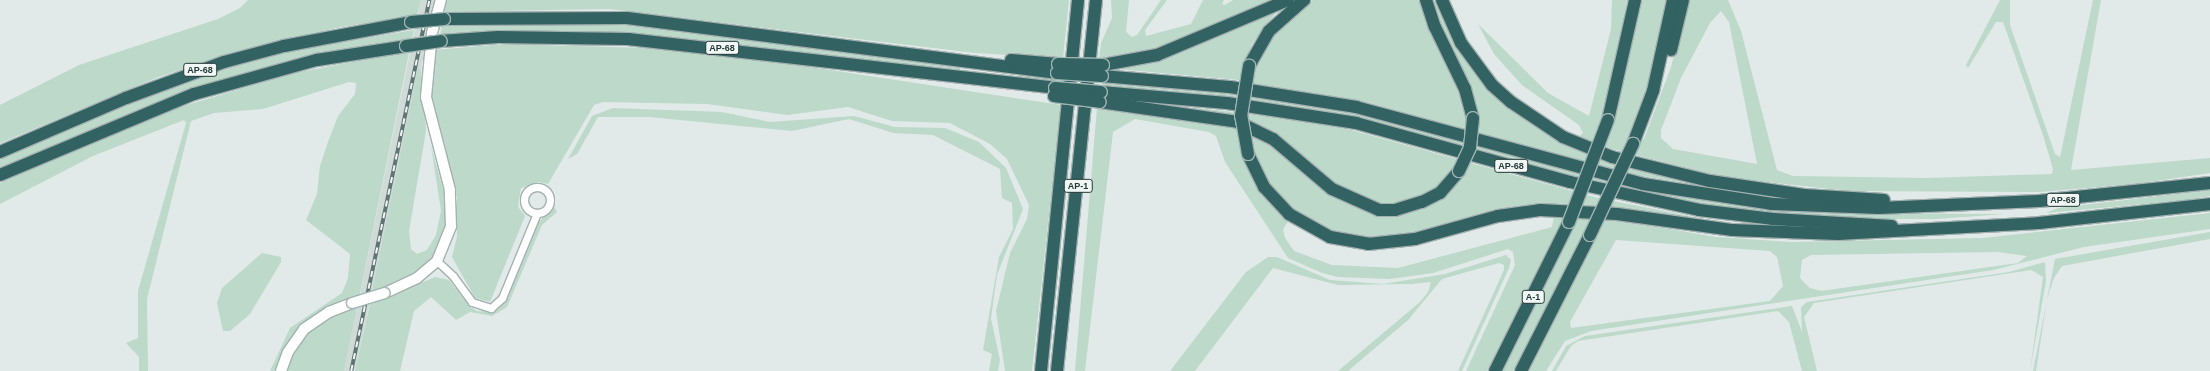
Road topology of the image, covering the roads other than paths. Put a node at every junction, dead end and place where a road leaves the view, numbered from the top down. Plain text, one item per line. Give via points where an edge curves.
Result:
1 (441, 0) edge
2 (1078, 0) edge
3 (1096, 0) edge
4 (1288, 0) edge
5 (1304, 0) edge
6 (1426, 0) edge
7 (1442, 0) edge
8 (1635, 0) edge
9 (1673, 0) edge
10 (1683, 0) edge
11 (1660, 68) junction
12 (1102, 71) junction
13 (1100, 97) junction
14 (0, 152) edge
15 (0, 175) edge
16 (2210, 183) edge
17 (2210, 204) edge
18 (1915, 206) junction
19 (537, 213) dead end
20 (1923, 228) junction
21 (437, 261) junction
22 (281, 371) edge
23 (1041, 371) edge
24 (1057, 371) edge
25 (1495, 371) edge
26 (1521, 371) edge

1 - 21 street via 432,33 426,97 452,210 446,243
2 - 23 highway, AP-1
3 - 24 highway, AP-1
4 - 12 highway via 1157,55
5 - 20 highway, bridge via 1269,31 1249,66 1241,116 1248,154 1264,187 1289,214 1312,229 1349,242 1384,244 1498,216 1547,210 1585,210 1733,230 1793,233
6 - 13 highway, bridge via 1435,27 1465,89 1473,118 1470,147 1458,171 1440,193 1422,202 1395,210 1379,210 1332,189 1273,139 1238,122
7 - 18 highway via 1461,44 1492,85 1536,119 1587,148 1710,181
8 - 25 highway, A-1, bridge via 1608,120 1569,222
9 - 11 highway, A-1
10 - 11 highway via 1668,56
11 - 26 highway, A-1, bridge via 1633,144
12 - 14 highway, AP-68, bridge via 946,61 627,18 444,19 411,22 284,46 224,62 126,98
12 - 18 highway, AP-68 via 1230,87 1356,108 1573,167 1702,195 1827,207
13 - 15 highway, AP-68, bridge via 628,39 498,37 441,41 317,60 194,94
13 - 20 highway, AP-68 via 1227,103 1356,123 1570,182 1699,210 1773,219
16 - 18 highway, AP-68 via 2085,198
17 - 20 highway, AP-68 via 2038,223
19 - 21 street via 502,298 491,308 472,302 453,276
21 - 22 street, bridge via 417,278 385,293 329,312 304,329 291,346

